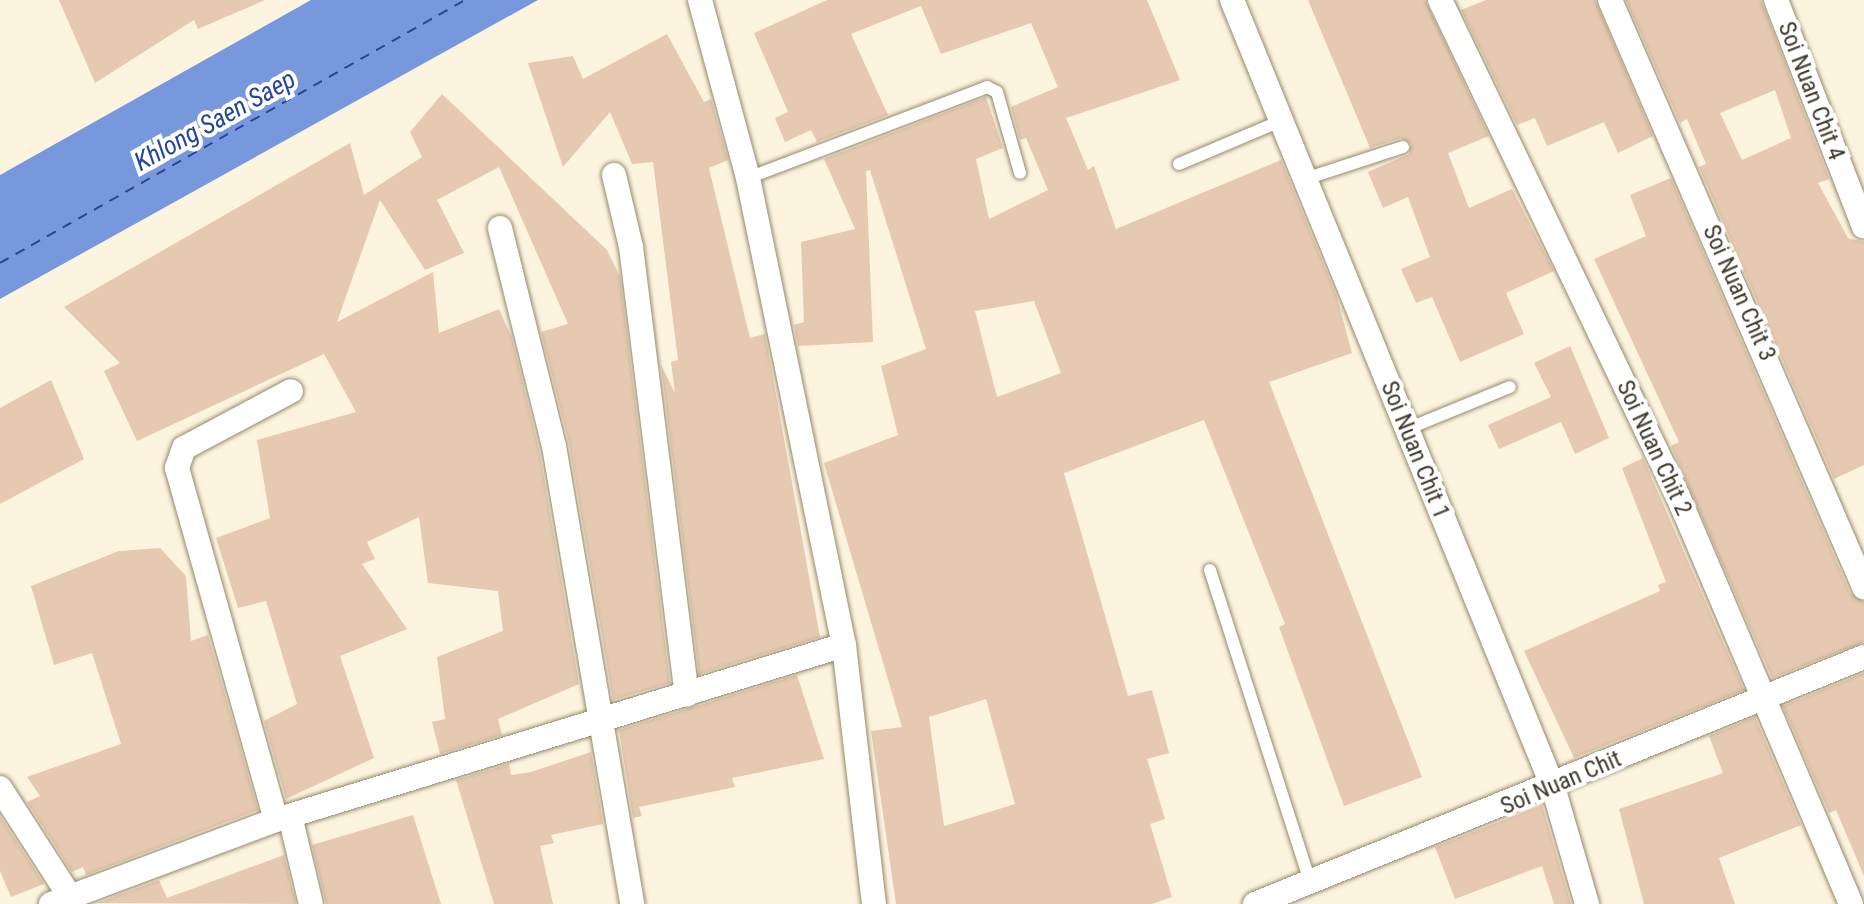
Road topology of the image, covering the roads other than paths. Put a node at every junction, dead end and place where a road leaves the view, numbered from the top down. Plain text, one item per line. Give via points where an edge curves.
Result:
1 (700, 0) edge
2 (1232, 0) edge
3 (1440, 0) edge
4 (1610, 0) edge
5 (1776, 0) edge
6 (1281, 121) junction
7 (1403, 147) dead end
8 (1179, 164) dead end
9 (1020, 173) dead end
10 (614, 175) dead end
11 (748, 178) junction
12 (1305, 179) junction
13 (1864, 227) edge
14 (500, 228) dead end
15 (1510, 387) dead end
16 (291, 391) dead end
17 (1407, 429) junction
18 (1210, 570) dead end
19 (1864, 587) edge
20 (844, 645) junction
21 (1864, 657) edge
22 (687, 695) junction
23 (1766, 696) junction
24 (604, 723) junction
25 (1553, 787) junction
26 (0, 788) edge
27 (283, 818) junction
28 (1311, 885) junction
29 (61, 901) edge
30 (311, 904) edge
31 (632, 904) edge
32 (874, 904) edge
33 (1255, 904) edge
34 (1587, 904) edge
35 (1851, 904) edge

1 - 11 street
2 - 6 street, Soi Nuan Chit 1
3 - 23 street, Soi Nuan Chit 2 via 1677,494
4 - 19 street, Soi Nuan Chit 3
5 - 13 street, Soi Nuan Chit 4
6 - 8 lane
6 - 12 street, Soi Nuan Chit 1
7 - 12 lane
9 - 11 lane via 997,92 987,87
10 - 22 street via 631,247
11 - 20 street
12 - 17 street, Soi Nuan Chit 1
14 - 24 street via 554,446
15 - 17 lane
16 - 27 street via 184,448 177,468
17 - 25 street, Soi Nuan Chit 1
18 - 28 lane
20 - 22 street
20 - 32 street
21 - 23 street, Soi Nuan Chit
22 - 24 street
23 - 25 street, Soi Nuan Chit
23 - 35 street, Soi Nuan Chit 2
24 - 27 street
24 - 31 street
25 - 28 street, Soi Nuan Chit
25 - 34 street, Soi Nuan Chit 1
26 - 29 street
27 - 29 street
27 - 30 street
28 - 33 street, Soi Nuan Chit

